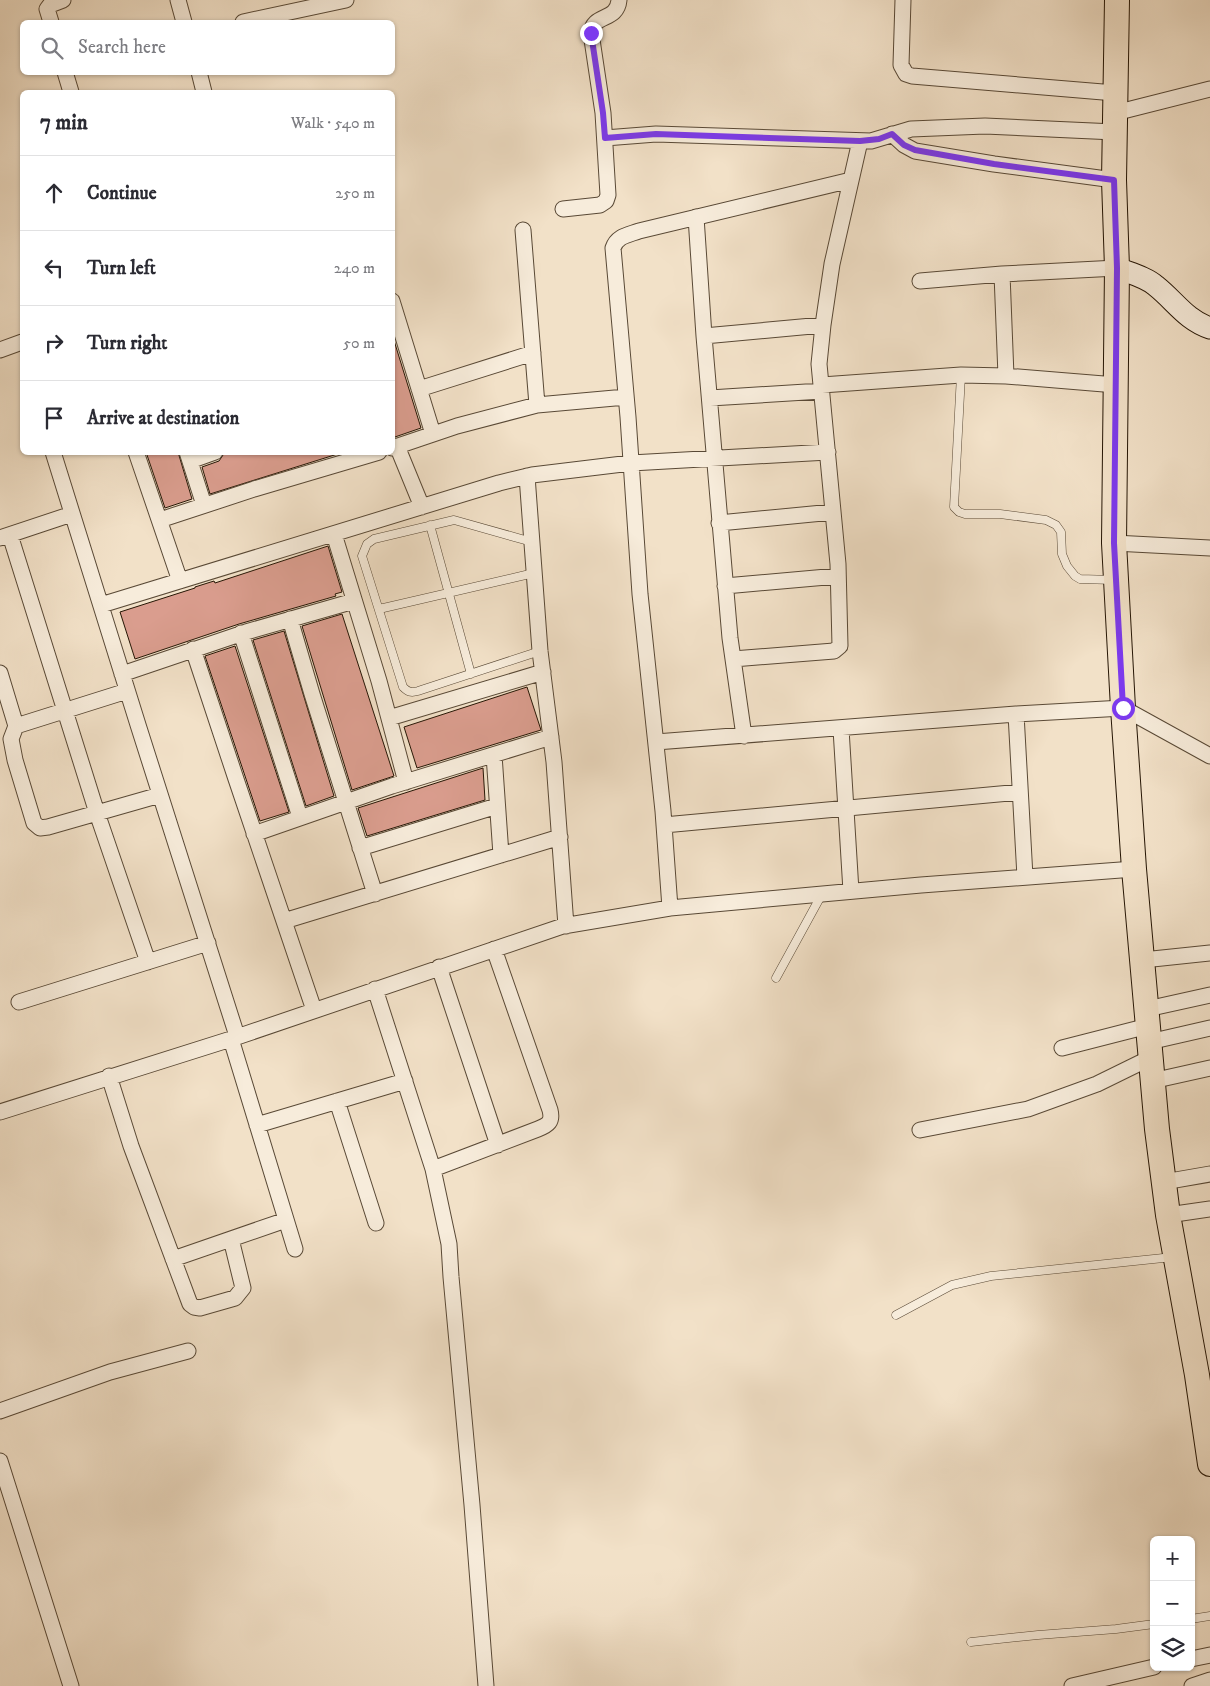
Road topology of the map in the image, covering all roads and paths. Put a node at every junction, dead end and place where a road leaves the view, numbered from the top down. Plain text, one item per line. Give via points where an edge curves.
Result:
1 (63, 0) edge
2 (178, 0) edge
3 (346, 0) edge
4 (619, 0) edge
5 (903, 0) edge
6 (1117, 0) edge
7 (50, 20) edge
8 (183, 20) edge
9 (252, 20) edge
10 (66, 75) edge
11 (200, 75) edge
12 (1210, 89) edge
13 (70, 90) edge
14 (204, 90) edge
15 (1115, 113) junction
16 (892, 134) junction
17 (605, 138) junction
18 (860, 141) junction
19 (852, 180) junction
20 (1114, 180) junction
21 (563, 209) dead end
22 (696, 217) junction
23 (523, 230) dead end
24 (1117, 268) junction
25 (1002, 274) junction
26 (920, 281) dead end
27 (395, 311) edge
28 (823, 324) junction
29 (1210, 328) edge
30 (704, 336) junction
31 (20, 346) edge
32 (0, 350) edge
33 (533, 353) junction
34 (962, 375) junction
35 (1006, 376) junction
36 (1116, 385) junction
37 (822, 388) junction
38 (419, 389) junction
39 (626, 397) junction
40 (710, 398) junction
41 (537, 404) junction
42 (433, 434) junction
43 (395, 447) edge
44 (828, 452) junction
45 (54, 455) edge
46 (137, 455) edge
47 (360, 455) edge
48 (189, 457) edge
49 (340, 458) edge
50 (714, 458) junction
51 (631, 463) junction
52 (527, 476) junction
53 (204, 506) junction
54 (422, 507) junction
55 (833, 512) junction
56 (72, 514) junction
57 (160, 520) junction
58 (720, 523) junction
59 (430, 525) junction
60 (334, 534) junction
61 (5, 536) edge
62 (532, 542) junction
63 (1114, 543) junction
64 (1210, 548) edge
65 (534, 574) junction
66 (838, 576) junction
67 (1116, 580) junction
68 (180, 581) junction
69 (725, 586) junction
70 (450, 593) junction
71 (354, 601) junction
72 (101, 605) junction
73 (378, 609) junction
74 (290, 619) junction
75 (241, 633) junction
76 (193, 650) junction
77 (540, 651) junction
78 (733, 659) junction
79 (543, 672) junction
80 (0, 673) edge
81 (122, 674) junction
82 (471, 674) junction
83 (127, 691) junction
84 (1123, 708) junction
85 (65, 712) junction
86 (1016, 714) junction
87 (389, 718) junction
88 (16, 726) junction
89 (841, 729) junction
90 (744, 736) junction
91 (551, 737) junction
92 (656, 742) junction
93 (494, 755) junction
94 (1210, 756) edge
95 (406, 782) junction
96 (1020, 792) junction
97 (160, 795) junction
98 (346, 802) junction
99 (497, 806) junction
100 (846, 808) junction
101 (97, 813) junction
102 (300, 817) junction
103 (664, 825) junction
104 (254, 834) junction
105 (560, 837) junction
106 (360, 848) junction
107 (501, 855) junction
108 (1134, 869) junction
109 (1025, 877) junction
110 (852, 891) junction
111 (376, 894) junction
112 (822, 894) junction
113 (670, 908) junction
114 (284, 922) junction
115 (566, 926) junction
116 (208, 944) junction
117 (494, 949) junction
118 (1210, 953) edge
119 (1143, 960) junction
120 (148, 962) junction
121 (439, 967) junction
122 (776, 978) dead end
123 (375, 989) junction
124 (1210, 995) edge
125 (18, 1002) dead end
126 (314, 1010) junction
127 (1210, 1028) edge
128 (234, 1037) junction
129 (1149, 1043) junction
130 (1062, 1048) dead end
131 (1210, 1068) edge
132 (109, 1076) junction
133 (405, 1081) junction
134 (337, 1101) junction
135 (0, 1112) edge
136 (257, 1125) junction
137 (920, 1130) dead end
138 (498, 1145) junction
139 (433, 1169) junction
140 (1210, 1174) edge
141 (1164, 1182) junction
142 (1210, 1209) edge
143 (1168, 1215) junction
144 (286, 1220) junction
145 (376, 1223) dead end
146 (232, 1239) junction
147 (295, 1249) dead end
148 (1175, 1256) junction
149 (174, 1259) junction
150 (896, 1315) dead end
151 (188, 1351) dead end
152 (1203, 1374) edge
153 (0, 1411) edge
154 (0, 1461) edge
155 (1210, 1464) edge
156 (1210, 1616) edge
157 (1195, 1618) edge
158 (1150, 1625) edge
159 (972, 1642) dead end
160 (1210, 1655) edge
161 (1195, 1658) edge
162 (1150, 1668) edge
163 (1210, 1680) edge
164 (72, 1686) edge
165 (486, 1686) edge
166 (1072, 1686) edge
167 (1192, 1686) edge

1 - 7 street via 47,9
2 - 8 street
3 - 9 street
4 - 17 street via 614,13 592,27
5 - 15 street via 901,65 906,74
6 - 15 main road
10 - 13 street
11 - 14 street
12 - 15 street
15 - 16 street via 985,126 911,129
15 - 20 main road
16 - 18 street
16 - 20 street via 915,150
17 - 18 street via 656,134
17 - 21 street via 606,200 600,205
18 - 19 street
19 - 22 street
19 - 28 street via 832,264
20 - 24 main road
22 - 30 street
22 - 39 street via 622,236 613,248
23 - 33 street
24 - 25 street
24 - 29 street via 1154,284 1183,313
24 - 36 main road
25 - 26 street
25 - 35 street
27 - 38 street
28 - 30 street
28 - 37 street via 819,364
30 - 40 street
31 - 32 street
33 - 38 street
33 - 41 street
34 - 35 street
34 - 37 street
34 - 67 lane via 954,507 965,514 1000,514 1046,520 1059,528 1062,554 1075,576 1080,579
35 - 36 street
36 - 63 main road
37 - 40 street
37 - 44 street
38 - 42 street
39 - 41 street
39 - 51 street
40 - 50 street
41 - 42 street
42 - 43 street
43 - 54 street
44 - 50 street
44 - 55 street
45 - 56 street
46 - 57 street
47 - 49 street
48 - 53 street
49 - 53 street
50 - 51 street
50 - 58 street
51 - 52 street
51 - 92 street via 640,594
52 - 54 street
52 - 62 street
53 - 57 street
54 - 60 street
55 - 58 street
55 - 66 street
56 - 61 street
56 - 72 street
57 - 68 street
58 - 69 street
59 - 62 lane via 461,521
59 - 70 lane
59 - 73 lane via 374,539 364,548 362,556
60 - 68 street
60 - 71 street
61 - 85 street
62 - 65 street
63 - 64 street
63 - 67 main road
65 - 70 lane
65 - 77 street
66 - 69 street
66 - 78 street via 841,641 838,649 834,652
67 - 84 main road
68 - 72 street
69 - 78 street
70 - 73 lane
70 - 82 lane
71 - 74 street
71 - 87 street
72 - 81 street
73 - 82 lane via 407,691 418,691
74 - 75 street
74 - 98 street
75 - 76 street
75 - 102 street
76 - 81 street
76 - 104 street
77 - 79 street
77 - 82 lane
78 - 90 street
79 - 87 street
79 - 91 street
80 - 88 street
81 - 83 street
83 - 85 street
83 - 97 street
84 - 86 street
84 - 94 street
84 - 108 main road
85 - 88 street
85 - 101 street
86 - 89 street
86 - 96 street
87 - 95 street
88 - 101 street via 11,739 34,823 40,828 48,828
89 - 90 street
89 - 100 street
90 - 92 street
91 - 93 street
91 - 105 street
92 - 103 street
93 - 95 street
93 - 99 street
95 - 98 street
96 - 100 street
96 - 109 street
97 - 101 street
97 - 116 street
98 - 102 street
98 - 106 street
99 - 106 street
99 - 107 street
100 - 103 street
100 - 110 street
101 - 120 street
102 - 104 street
103 - 113 street
104 - 114 street
105 - 107 street
105 - 115 street
106 - 111 street
107 - 111 street
108 - 109 street
108 - 119 main road
109 - 110 street
110 - 112 street
111 - 114 street
112 - 113 street
112 - 122 lane
113 - 115 street
114 - 126 street
115 - 117 street
116 - 120 street
116 - 128 street
117 - 121 street
117 - 138 street via 551,1116 547,1125
118 - 119 street
119 - 129 main road
120 - 125 street
121 - 123 street
121 - 138 street
123 - 126 street
123 - 133 street
124 - 129 street
126 - 128 street
127 - 129 street
128 - 132 street
128 - 136 street
129 - 130 street
129 - 131 street
129 - 137 street via 1097,1084 1034,1107
129 - 141 main road
132 - 135 street
132 - 149 street via 130,1146
133 - 134 street
133 - 139 street
134 - 136 street
134 - 145 street
136 - 144 street
138 - 139 street
139 - 165 street via 449,1244
140 - 141 street
141 - 143 main road
142 - 143 street
143 - 148 main road
144 - 146 street
144 - 147 street
146 - 149 street
146 - 149 street via 243,1288 235,1298 194,1307 190,1304
148 - 150 lane via 961,1281
148 - 152 main road
151 - 153 street via 110,1372
152 - 155 main road
154 - 164 street
156 - 157 lane
158 - 159 lane
160 - 161 street
162 - 166 street
163 - 167 street

